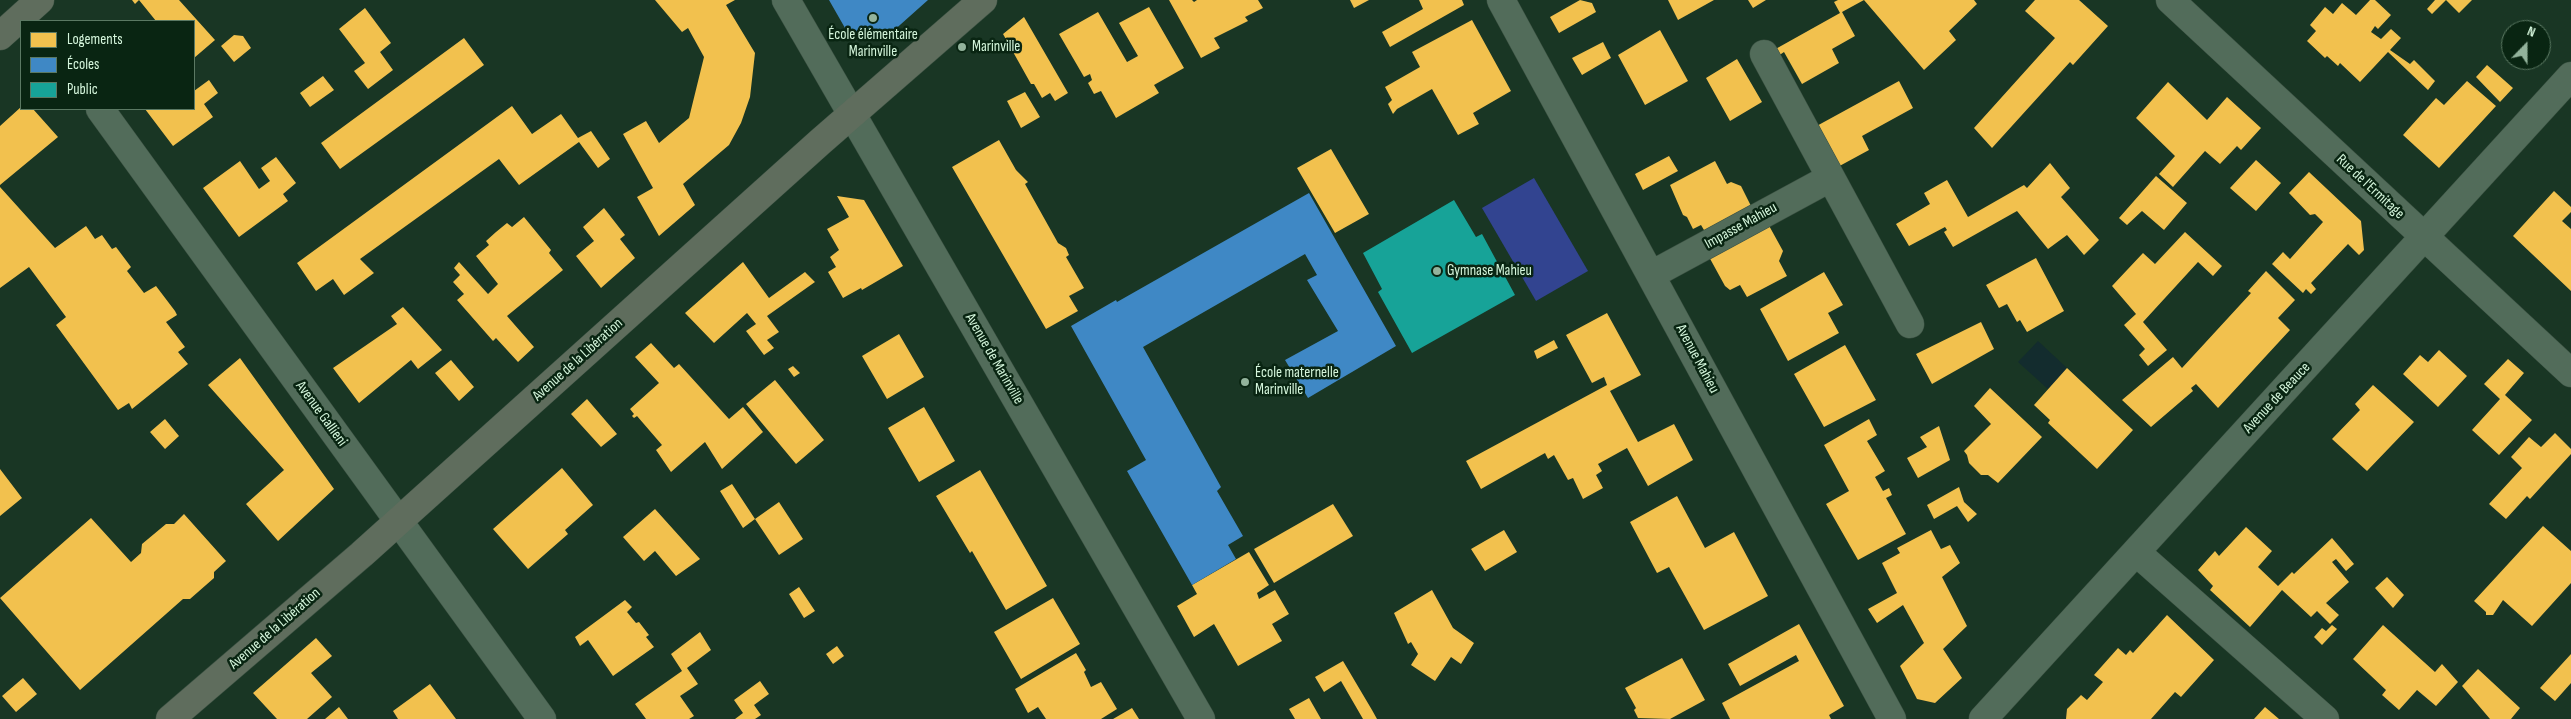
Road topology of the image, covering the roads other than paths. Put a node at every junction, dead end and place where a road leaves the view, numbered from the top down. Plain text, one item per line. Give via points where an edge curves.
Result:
1 (786, 0) edge
2 (984, 0) edge
3 (1501, 0) edge
4 (2170, 0) edge
5 (35, 7) edge
6 (0, 36) edge
7 (1764, 54) dead end
8 (2571, 76) edge
9 (101, 110) edge
10 (851, 115) junction
11 (1830, 178) junction
12 (2424, 238) junction
13 (1651, 275) junction
14 (1910, 324) dead end
15 (2571, 373) edge
16 (398, 521) junction
17 (2136, 552) junction
18 (170, 719) edge
19 (542, 719) edge
20 (1201, 719) edge
21 (1892, 719) edge
22 (1984, 719) edge
23 (2325, 719) edge

1 - 10 street, Avenue de Marinville
2 - 10 main road, Avenue de la Libération
3 - 13 street, Avenue Mahieu
4 - 12 street, Rue de l'Ermitage
5 - 6 main road
7 - 11 street
8 - 12 street, Avenue de Beauce
9 - 16 street, Avenue Gallieni
10 - 16 main road, Avenue de la Libération
10 - 20 street, Avenue de Marinville
11 - 13 street, Impasse Mahieu
11 - 14 street
12 - 15 street, Rue de l'Ermitage
12 - 17 street, Avenue de Beauce
13 - 21 street, Avenue Mahieu
16 - 18 main road, Avenue de la Libération
16 - 19 street, Avenue Gallieni
17 - 22 street, Avenue de Beauce
17 - 23 street

